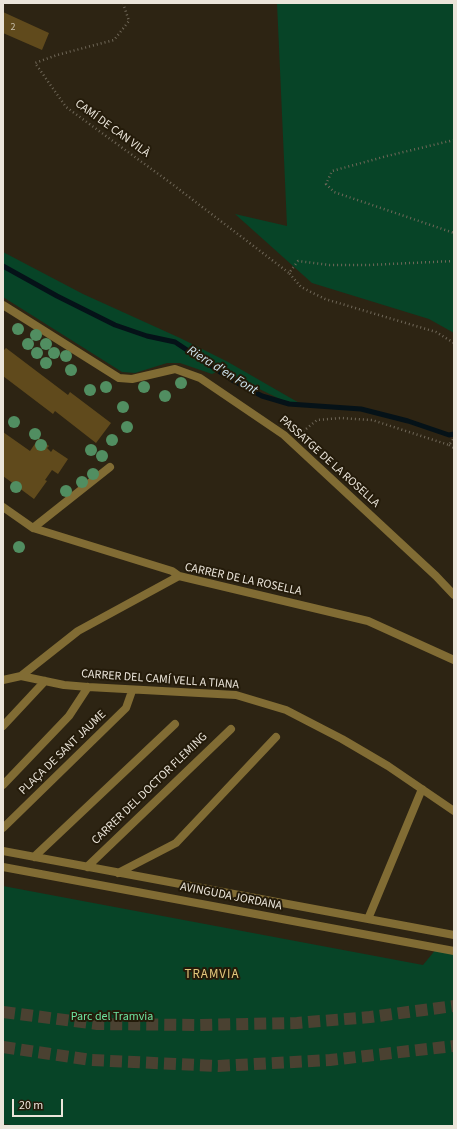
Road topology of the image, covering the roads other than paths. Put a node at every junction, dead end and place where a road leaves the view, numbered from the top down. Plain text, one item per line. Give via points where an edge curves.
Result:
1 (3, 305) edge
2 (110, 467) dead end
3 (3, 507) edge
4 (33, 528) junction
5 (179, 576) junction
6 (454, 595) edge
7 (454, 660) edge
8 (21, 676) junction
9 (3, 680) edge
10 (45, 681) junction
11 (88, 687) junction
12 (132, 691) junction
13 (175, 724) dead end
14 (3, 726) edge
15 (231, 729) dead end
16 (276, 737) dead end
17 (3, 785) edge
18 (422, 789) junction
19 (454, 811) edge
20 (3, 828) edge
21 (3, 851) edge
22 (34, 857) junction
23 (3, 867) edge
24 (87, 867) junction
25 (118, 873) junction
26 (368, 919) junction
27 (454, 935) edge
28 (454, 951) edge

1 - 6 street, PASSATGE DE LA ROSELLA via 119,378 132,379 175,369 200,378 284,435
2 - 4 street
3 - 4 street
4 - 5 street via 172,571
5 - 7 street, CARRER DE LA ROSELLA via 368,621
5 - 8 street, CARRER DE LA ROSELLA via 78,631
8 - 9 street, CARRER DEL CAMÍ VELL A TIANA
8 - 10 street, CARRER DEL CAMÍ VELL A TIANA
10 - 11 street, CARRER DEL CAMÍ VELL A TIANA
10 - 14 street
11 - 12 street, CARRER DEL CAMÍ VELL A TIANA
11 - 17 street, PLAÇA DE SANT JAUME via 69,716
12 - 18 street, CARRER DEL CAMÍ VELL A TIANA via 236,695 286,710 342,739
12 - 20 street, PLAÇA DE SANT JAUME via 126,708
13 - 22 street
15 - 24 street, CARRER DEL DOCTOR FLEMING
16 - 25 street via 176,843
18 - 19 street, CARRER DEL CAMÍ VELL A TIANA
18 - 26 street
21 - 22 street, AVINGUDA JORDANA
22 - 24 street, AVINGUDA JORDANA
23 - 28 street, AVINGUDA JORDANA
24 - 25 street, AVINGUDA JORDANA
25 - 26 street, AVINGUDA JORDANA
26 - 27 street, AVINGUDA JORDANA

